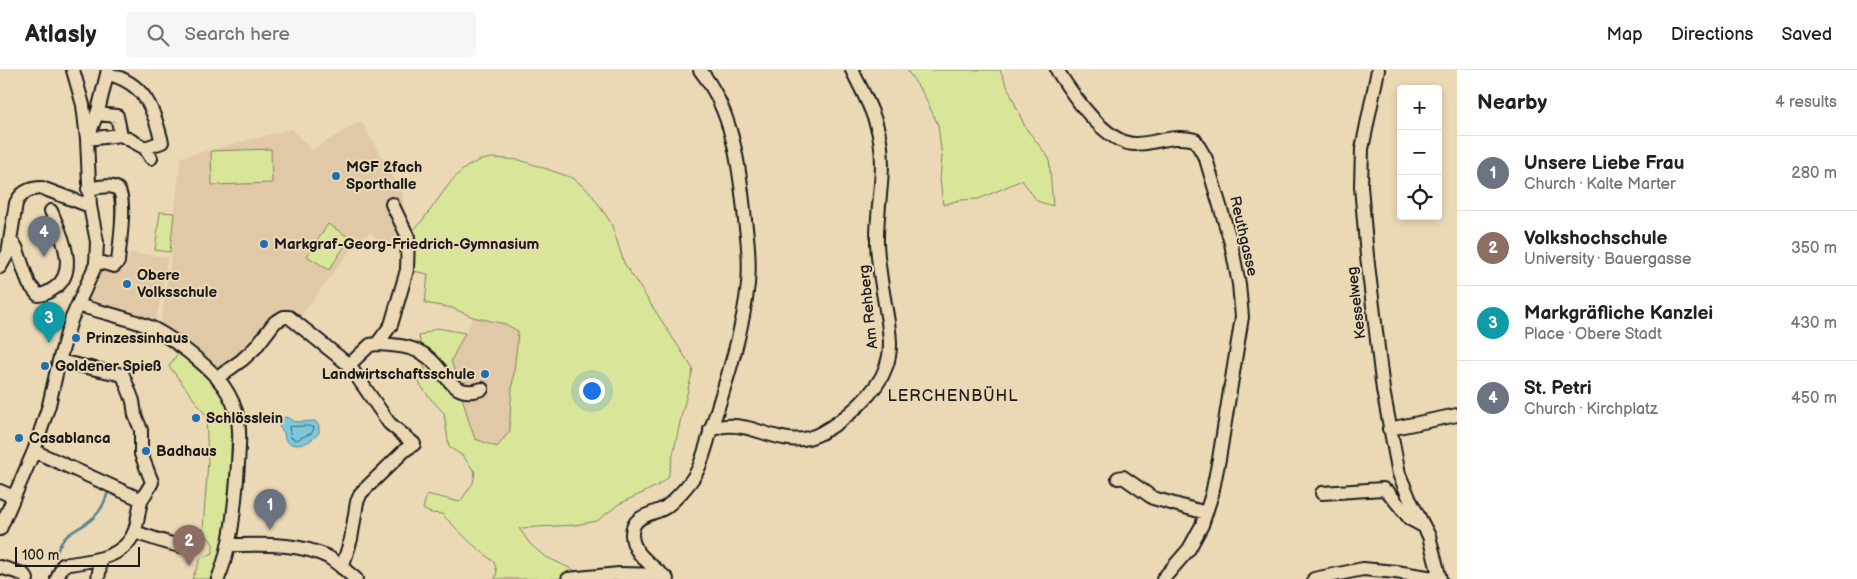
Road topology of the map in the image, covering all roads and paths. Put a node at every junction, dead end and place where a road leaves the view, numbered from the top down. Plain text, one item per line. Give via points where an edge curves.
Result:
1 (72, 70) edge
2 (700, 70) edge
3 (852, 70) edge
4 (1057, 70) edge
5 (1378, 70) edge
6 (108, 72) edge
7 (83, 105) junction
8 (97, 112) junction
9 (126, 138) junction
10 (87, 139) junction
11 (88, 189) junction
12 (392, 204) dead end
13 (90, 206) junction
14 (51, 211) dead end
15 (11, 241) junction
16 (96, 261) junction
17 (0, 267) edge
18 (78, 305) junction
19 (377, 344) junction
20 (59, 360) junction
21 (349, 364) junction
22 (217, 378) junction
23 (482, 389) dead end
24 (1457, 415) edge
25 (1389, 428) junction
26 (710, 430) junction
27 (34, 451) junction
28 (1118, 478) dead end
29 (0, 491) edge
30 (1322, 493) dead end
31 (14, 498) junction
32 (142, 500) junction
33 (1206, 513) junction
34 (1423, 526) junction
35 (0, 529) edge
36 (134, 532) junction
37 (198, 536) dead end
38 (228, 545) junction
39 (101, 559) junction
40 (0, 567) edge
41 (342, 568) junction
42 (1393, 575) edge
43 (665, 577) edge
44 (26, 579) edge
45 (57, 579) edge
46 (98, 579) edge
47 (218, 579) edge
48 (356, 579) edge
49 (568, 579) edge
50 (1163, 579) edge
51 (1314, 579) edge
52 (1440, 579) edge

1 - 7 street
2 - 26 street via 730,129 749,254 744,309 728,377
3 - 26 street, Am Rehberg via 872,112 881,141 877,243 891,348 886,366 880,380 855,410 820,434 798,440 734,426
4 - 33 street, Reuthgasse via 1070,92 1097,123 1123,143 1136,145 1185,137 1194,140 1206,159 1231,243 1242,316 1219,459
5 - 25 street, Kesselweg via 1362,149 1361,186
6 - 8 street
6 - 9 street via 122,77 148,100 162,142 148,153
7 - 8 street
7 - 10 street
8 - 9 street via 117,116
8 - 10 street
9 - 10 street
10 - 11 street
11 - 13 street
11 - 16 street via 110,186 120,190 122,216 118,262 114,266
12 - 19 street via 408,237 407,270 391,325
13 - 15 street via 34,188 20,196 16,203
13 - 16 street via 97,242
14 - 15 street via 61,234 67,267 62,282 38,295 29,284
15 - 17 street
16 - 18 street
18 - 20 street
18 - 22 street via 155,330
19 - 21 street via 370,345
19 - 23 street via 404,345 429,358 456,389 474,392
20 - 27 street
20 - 32 street via 123,375 141,430 141,454 152,482
21 - 22 street via 294,320 284,317 275,322 242,360
21 - 41 street via 389,423 414,444 361,493
22 - 38 street via 230,395 240,441
24 - 25 street
25 - 34 street, Kesselweg via 1399,474
26 - 43 street via 697,473 666,507 634,524 632,532 636,548
27 - 31 street
27 - 32 street
28 - 33 street via 1123,477 1153,498
29 - 31 street
30 - 34 street via 1383,488 1404,513
31 - 35 street
32 - 36 street
33 - 50 street, Reuthgasse via 1189,548
34 - 52 street, Kesselweg via 1429,536
36 - 37 street via 181,546 190,537
36 - 39 street via 125,546
38 - 41 street via 303,549 330,558
38 - 47 street
39 - 45 street via 63,565
39 - 46 street
40 - 44 street via 23,574
41 - 48 street
42 - 51 street via 1363,569
42 - 52 street
43 - 49 street via 619,574

